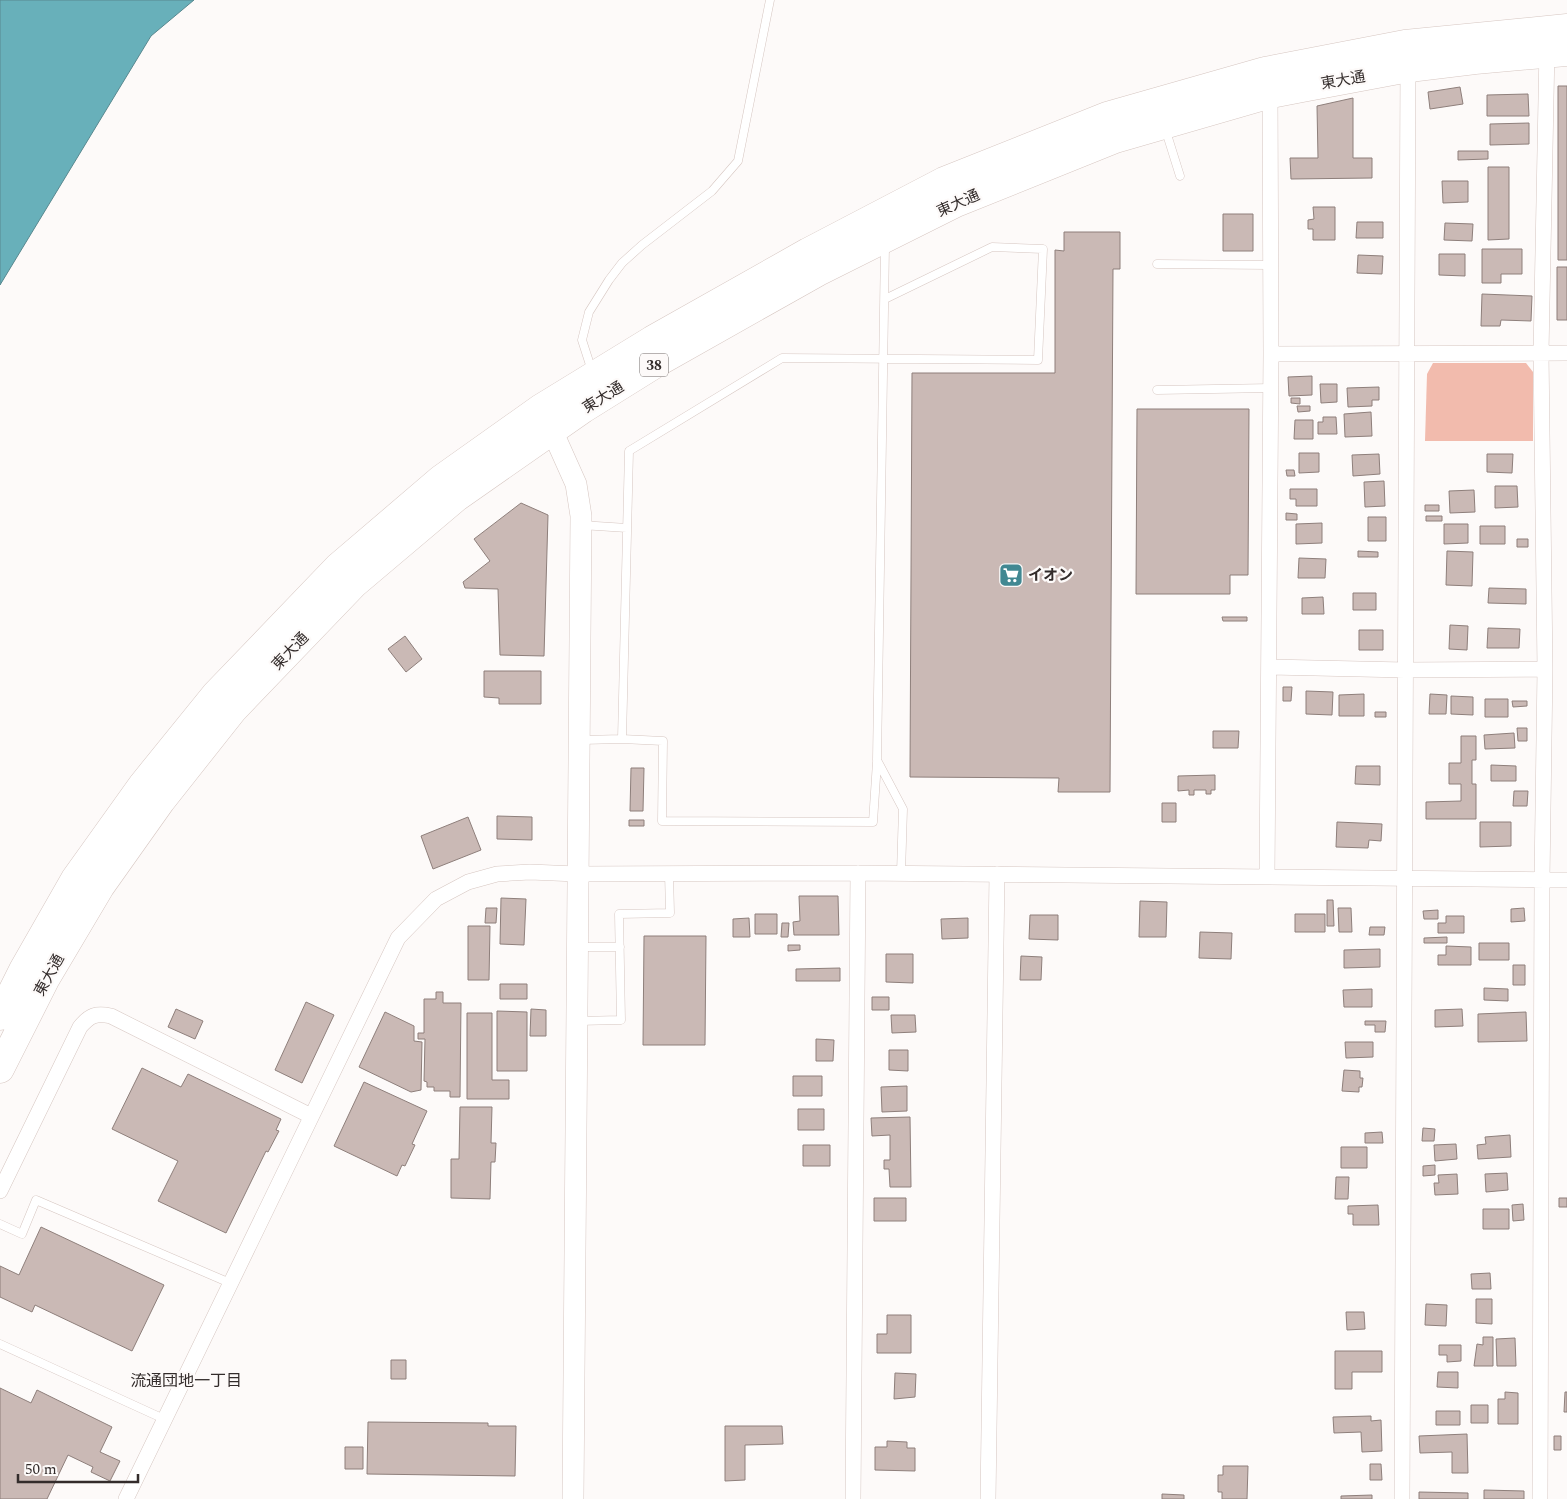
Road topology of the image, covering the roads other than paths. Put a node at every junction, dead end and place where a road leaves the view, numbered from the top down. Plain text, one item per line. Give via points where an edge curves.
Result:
1 (770, 0) edge
2 (1556, 41) edge
3 (1407, 56) junction
4 (1268, 82) junction
5 (1164, 125) junction
6 (1180, 176) dead end
7 (885, 238) junction
8 (1156, 264) dead end
9 (1270, 265) junction
10 (885, 299) junction
11 (1408, 353) junction
12 (1541, 353) junction
13 (1567, 353) edge
14 (1271, 354) junction
15 (885, 359) junction
16 (593, 375) junction
17 (1271, 388) junction
18 (1156, 390) dead end
19 (547, 419) junction
20 (581, 525) junction
21 (627, 528) junction
22 (1269, 667) junction
23 (1546, 668) junction
24 (1405, 670) junction
25 (622, 739) junction
26 (579, 740) junction
27 (877, 760) junction
28 (669, 873) junction
29 (858, 873) junction
30 (901, 873) junction
31 (577, 874) junction
32 (998, 874) junction
33 (1267, 877) junction
34 (1404, 878) junction
35 (1542, 879) junction
36 (1567, 880) edge
37 (620, 946) junction
38 (577, 947) junction
39 (0, 1016) edge
40 (576, 1021) junction
41 (0, 1069) edge
42 (311, 1116) junction
43 (0, 1192) edge
44 (0, 1224) edge
45 (230, 1282) junction
46 (0, 1344) edge
47 (164, 1419) junction
48 (129, 1498) edge
49 (573, 1499) edge
50 (853, 1499) edge
51 (988, 1499) edge
52 (1402, 1499) edge
53 (1540, 1499) edge

1 - 16 lane via 738,161 712,191 642,244 609,280 589,312 582,340
2 - 3 highway, 東大通 / 38
2 - 12 street
3 - 4 highway, 東大通 / 38
3 - 11 street
4 - 5 highway, 東大通 / 38
4 - 9 street
4 - 16 highway, 東大通 / 38 via 1107,116 944,181 808,252
5 - 6 lane
5 - 7 highway, 東大通 / 38 via 1115,139 956,203
7 - 10 lane
7 - 19 highway, 東大通 / 38
8 - 9 lane
9 - 14 street
10 - 15 lane
10 - 15 lane via 992,246 1043,249 1038,360
11 - 12 street
11 - 14 street
11 - 24 street
12 - 13 street
12 - 23 street
14 - 17 street
15 - 21 lane via 782,358 630,451
15 - 27 lane
16 - 19 highway, 東大通 / 38
17 - 18 lane
17 - 22 street
19 - 20 street via 576,484
19 - 39 highway, 東大通 / 38 via 441,479 338,567 215,694 143,784 75,879
19 - 41 highway, 東大通 / 38 via 354,584 233,710 161,801 100,888 46,978
20 - 21 lane
20 - 26 street
21 - 25 lane
22 - 24 street
22 - 33 street
23 - 24 street
23 - 35 street
24 - 34 street
25 - 26 lane
25 - 27 lane via 663,741 662,821 873,822
26 - 31 street
27 - 30 lane via 903,810
28 - 29 street
28 - 31 street
28 - 37 lane via 670,913 619,914
29 - 30 street
29 - 50 street
30 - 32 street
31 - 38 street
31 - 42 street via 497,874 468,882 436,899 398,938
32 - 33 street
32 - 51 street
33 - 34 street
34 - 35 street
34 - 52 street
35 - 36 street
35 - 53 street
37 - 38 lane
37 - 40 lane via 621,1020
38 - 40 street
40 - 49 street
42 - 43 street via 111,1016 98,1014 88,1018 80,1027
42 - 45 street
44 - 45 lane via 22,1234 36,1200
45 - 47 street
46 - 47 lane
47 - 48 street

